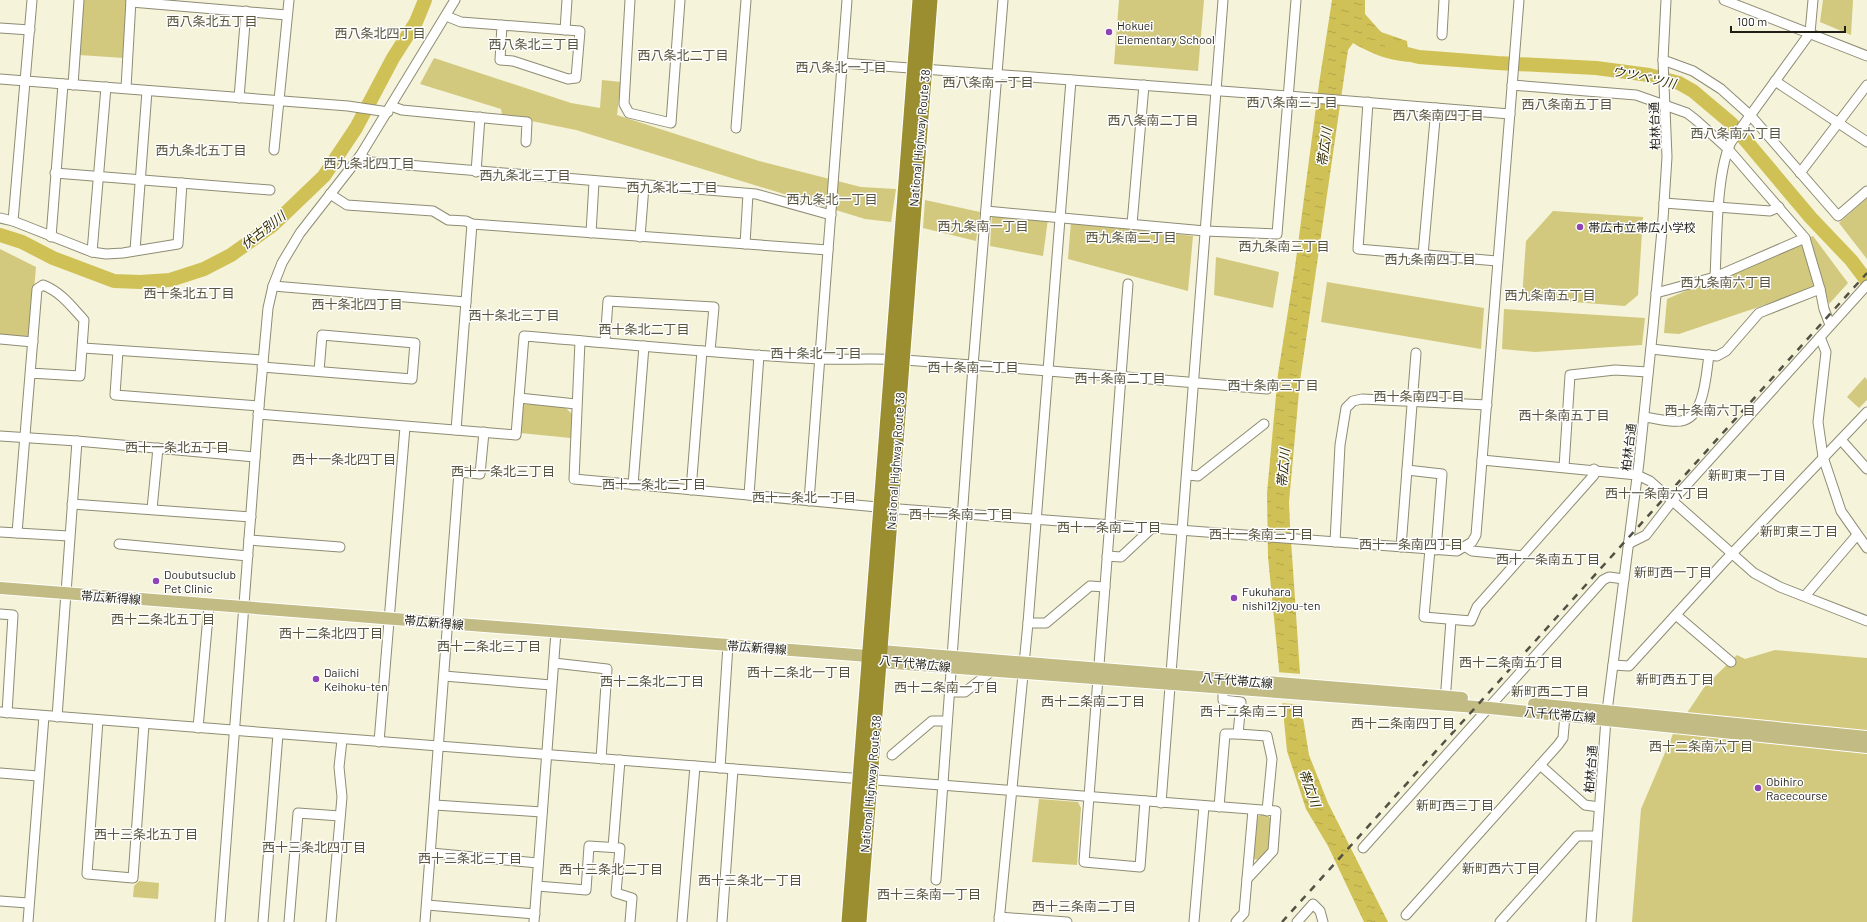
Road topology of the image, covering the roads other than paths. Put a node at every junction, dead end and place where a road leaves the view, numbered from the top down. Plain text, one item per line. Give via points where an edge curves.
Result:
1 (32, 0) edge
2 (79, 0) edge
3 (289, 0) edge
4 (455, 0) edge
5 (567, 0) edge
6 (630, 0) edge
7 (680, 0) edge
8 (746, 0) edge
9 (847, 0) edge
10 (919, 0) edge
11 (931, 0) edge
12 (1003, 0) edge
13 (1223, 0) edge
14 (1296, 0) edge
15 (1444, 0) edge
16 (1519, 0) edge
17 (1666, 0) edge
18 (1724, 0) edge
19 (1813, 0) edge
20 (131, 1) edge
21 (192, 4) edge
22 (246, 11) junction
23 (287, 15) junction
24 (446, 16) junction
25 (502, 25) junction
26 (0, 28) edge
27 (30, 30) junction
28 (565, 30) junction
29 (1810, 33) junction
30 (1442, 35) dead end
31 (1867, 56) edge
32 (842, 62) junction
33 (1663, 64) junction
34 (919, 68) junction
35 (997, 73) junction
36 (0, 79) edge
37 (1071, 80) junction
38 (26, 81) junction
39 (1513, 81) junction
40 (1775, 81) junction
41 (63, 84) junction
42 (73, 85) junction
43 (1144, 85) junction
44 (1867, 85) edge
45 (106, 87) junction
46 (126, 88) junction
47 (147, 91) junction
48 (1216, 91) junction
49 (1288, 96) junction
50 (239, 98) junction
51 (1666, 100) junction
52 (279, 101) junction
53 (1368, 102) junction
54 (1436, 108) junction
55 (390, 109) junction
56 (1510, 114) junction
57 (480, 118) junction
58 (1748, 119) junction
59 (1839, 122) junction
60 (736, 128) dead end
61 (526, 142) dead end
62 (1867, 142) edge
63 (1729, 146) junction
64 (274, 150) dead end
65 (360, 156) junction
66 (476, 172) junction
67 (55, 173) junction
68 (1800, 173) junction
69 (99, 177) junction
70 (140, 180) junction
71 (594, 182) junction
72 (182, 183) junction
73 (644, 186) junction
74 (270, 190) dead end
75 (1867, 191) edge
76 (330, 194) junction
77 (748, 194) junction
78 (1664, 203) junction
79 (1779, 207) junction
80 (1719, 208) junction
81 (986, 211) junction
82 (831, 215) junction
83 (0, 218) edge
84 (1059, 218) junction
85 (13, 221) junction
86 (472, 224) junction
87 (1132, 224) junction
88 (1205, 231) junction
89 (591, 233) junction
90 (51, 237) junction
91 (640, 237) junction
92 (1805, 238) junction
93 (745, 244) junction
94 (135, 250) junction
95 (828, 250) junction
96 (92, 252) junction
97 (1423, 255) junction
98 (1497, 261) junction
99 (1715, 277) junction
100 (1128, 284) dead end
101 (1867, 285) edge
102 (273, 286) junction
103 (1820, 289) junction
104 (1656, 293) junction
105 (466, 302) junction
106 (1830, 325) junction
107 (1820, 337) junction
108 (0, 339) edge
109 (580, 341) junction
110 (33, 342) junction
111 (605, 342) junction
112 (644, 346) junction
113 (83, 348) junction
114 (1651, 349) junction
115 (118, 351) junction
116 (706, 351) junction
117 (1416, 353) dead end
118 (758, 355) junction
119 (1709, 355) junction
120 (820, 359) junction
121 (897, 360) junction
122 (263, 364) junction
123 (973, 366) junction
124 (319, 371) junction
125 (30, 372) junction
126 (1048, 372) junction
127 (1648, 372) junction
128 (1122, 376) junction
129 (1194, 382) junction
130 (1267, 389) dead end
131 (519, 398) junction
132 (1413, 402) junction
133 (576, 404) junction
134 (1487, 405) junction
135 (258, 410) junction
136 (1867, 412) edge
137 (1644, 417) junction
138 (1264, 424) dead end
139 (405, 427) junction
140 (456, 430) junction
141 (484, 432) junction
142 (0, 436) edge
143 (26, 438) junction
144 (77, 441) junction
145 (1842, 441) junction
146 (158, 448) junction
147 (255, 456) junction
148 (1823, 457) junction
149 (1482, 460) junction
150 (1564, 467) junction
151 (1594, 469) junction
152 (1867, 469) edge
153 (1407, 470) junction
154 (1186, 475) junction
155 (1637, 475) junction
156 (633, 485) junction
157 (691, 490) junction
158 (749, 495) junction
159 (1673, 500) junction
160 (808, 501) junction
161 (72, 504) junction
162 (886, 507) junction
163 (152, 509) junction
164 (962, 513) junction
165 (251, 517) junction
166 (1036, 520) junction
167 (1109, 524) junction
168 (1152, 528) junction
169 (1182, 530) junction
170 (0, 532) edge
171 (17, 533) junction
172 (1857, 535) junction
173 (69, 536) junction
174 (249, 540) junction
175 (1335, 542) junction
176 (119, 544) dead end
177 (1628, 544) junction
178 (340, 547) dead end
179 (1401, 547) junction
180 (1466, 547) junction
181 (1867, 548) edge
182 (1433, 549) junction
183 (1732, 555) junction
184 (248, 556) junction
185 (1107, 556) junction
186 (1523, 556) junction
187 (1624, 579) junction
188 (1104, 587) junction
189 (0, 588) edge
190 (65, 594) junction
191 (1805, 596) junction
192 (209, 604) junction
193 (244, 608) junction
194 (0, 614) edge
195 (1676, 615) junction
196 (390, 619) junction
197 (1451, 620) junction
198 (1867, 621) edge
199 (1028, 623) junction
200 (447, 624) junction
201 (556, 632) junction
202 (728, 645) junction
203 (868, 656) junction
204 (881, 656) junction
205 (951, 662) junction
206 (1731, 662) dead end
207 (554, 663) junction
208 (1613, 665) junction
209 (1023, 667) junction
210 (993, 670) junction
211 (1099, 673) junction
212 (444, 676) junction
213 (1171, 679) junction
214 (552, 685) junction
215 (1223, 687) junction
216 (1274, 687) junction
217 (949, 692) junction
218 (1445, 701) junction
219 (1493, 704) junction
220 (3, 712) edge
221 (1607, 714) junction
222 (1565, 715) junction
223 (44, 716) junction
224 (57, 717) junction
225 (98, 720) junction
226 (947, 721) junction
227 (144, 724) junction
228 (198, 728) junction
229 (234, 731) junction
230 (278, 734) junction
231 (1238, 734) junction
232 (1867, 737) edge
233 (342, 740) junction
234 (379, 742) junction
235 (439, 747) junction
236 (1867, 747) edge
237 (546, 755) junction
238 (892, 755) dead end
239 (601, 759) junction
240 (620, 760) junction
241 (1540, 765) junction
242 (695, 766) junction
243 (720, 768) junction
244 (733, 769) junction
245 (0, 773) edge
246 (38, 776) junction
247 (865, 780) junction
248 (943, 785) junction
249 (1012, 792) junction
250 (1089, 797) junction
251 (1145, 801) junction
252 (1162, 803) junction
253 (435, 805) junction
254 (1204, 806) junction
255 (1219, 807) junction
256 (1599, 807) junction
257 (1253, 810) junction
258 (1267, 811) junction
259 (542, 812) junction
260 (340, 816) junction
261 (1597, 836) junction
262 (613, 847) junction
263 (1362, 848) dead end
264 (431, 854) junction
265 (538, 863) junction
266 (1247, 879) junction
267 (936, 880) dead end
268 (537, 886) junction
269 (0, 901) edge
270 (28, 903) junction
271 (427, 905) junction
272 (1406, 915) dead end
273 (534, 918) edge
274 (999, 919) edge
275 (28, 922) edge
276 (220, 922) edge
277 (263, 922) edge
278 (289, 922) edge
279 (331, 922) edge
280 (425, 922) edge
281 (630, 922) edge
282 (682, 922) edge
283 (722, 922) edge
284 (848, 922) edge
285 (860, 922) edge
286 (1067, 922) edge
287 (1194, 922) edge
288 (1236, 922) edge
289 (1297, 922) edge
290 (1323, 922) edge
291 (1500, 922) edge
292 (1591, 922) edge

1 - 27 street
2 - 42 street
3 - 23 street
4 - 24 street
5 - 28 street
6 - 7 street via 624,104 629,113 671,123
8 - 60 street
9 - 32 street
10 - 34 highway, National Highway Route 38
11 - 34 highway, National Highway Route 38
12 - 35 street
13 - 48 street
14 - 49 street
15 - 30 street
16 - 39 street
17 - 33 street, 柏林台通
18 - 29 street
19 - 29 street
20 - 21 street
20 - 46 street
21 - 22 street
22 - 23 street
22 - 50 street
23 - 52 street
24 - 25 street via 461,22
24 - 55 street
25 - 28 street
25 - 28 street via 500,60 568,79 576,78 580,31
26 - 27 street
27 - 38 street
29 - 31 street
29 - 40 street
32 - 34 street
32 - 82 street
33 - 51 street, 柏林台通
33 - 58 street via 1693,71 1721,89
34 - 35 street
34 - 121 highway, National Highway Route 38
35 - 37 street
35 - 81 street
36 - 38 street
37 - 43 street
37 - 84 street
38 - 41 street
38 - 85 street
39 - 51 street via 1636,94
39 - 56 street
40 - 58 street
40 - 59 street
41 - 42 street
41 - 67 street
42 - 45 street
43 - 48 street
43 - 87 street
44 - 59 street
45 - 46 street
45 - 69 street
46 - 47 street
47 - 50 street
47 - 70 street
48 - 49 street
48 - 88 street
49 - 53 street
49 - 88 street via 1277,234
50 - 52 street
51 - 63 street
51 - 78 street, 柏林台通 via 1667,157
52 - 55 street
52 - 64 street
53 - 54 street
53 - 97 street via 1358,249
54 - 56 street
54 - 97 street
55 - 57 street
55 - 65 street
56 - 98 street
57 - 61 street via 527,122
57 - 66 street
58 - 63 street
58 - 68 street
59 - 62 street
59 - 68 street
63 - 79 street
63 - 80 street via 1725,154
65 - 66 street via 371,162
65 - 76 street
66 - 71 street
67 - 69 street
67 - 90 street
68 - 75 street via 1838,216
69 - 70 street
69 - 96 street
70 - 72 street
70 - 94 street
71 - 73 street
71 - 89 street
72 - 74 street
72 - 94 street via 178,244
73 - 77 street
73 - 91 street
76 - 86 street via 347,205 433,211 448,220
76 - 102 street via 288,250
77 - 82 street
77 - 93 street
78 - 80 street
78 - 104 street, 柏林台通
79 - 80 street via 1770,211
79 - 92 street
80 - 99 street
81 - 84 street
81 - 123 street
82 - 95 street
83 - 85 street
84 - 87 street
84 - 126 street
85 - 90 street
86 - 89 street
86 - 105 street
87 - 88 street
88 - 129 street
89 - 91 street
90 - 96 street
91 - 93 street
92 - 99 street
92 - 103 street
93 - 95 street
94 - 96 street via 106,254
95 - 120 street
97 - 98 street
98 - 134 street
99 - 104 street
100 - 128 street
101 - 106 street
102 - 105 street
102 - 122 street via 268,308
103 - 106 street
103 - 119 street via 1759,313 1726,351 1718,356
104 - 114 street, 柏林台通
105 - 140 street
106 - 107 street
107 - 148 street via 1826,352 1818,422
107 - 159 street
108 - 110 street
109 - 111 street
109 - 131 street via 524,336
109 - 133 street
110 - 113 street via 37,288 43,285 64,297 84,320
110 - 125 street
111 - 112 street
111 - 116 street via 608,300 714,307
112 - 116 street
112 - 156 street
113 - 115 street
113 - 125 street via 80,376
114 - 119 street
114 - 127 street, 柏林台通
115 - 122 street
115 - 135 street via 115,395
116 - 118 street
116 - 157 street
117 - 132 street
118 - 120 street
118 - 158 street
119 - 137 street via 1703,394 1698,408 1691,416 1681,421
120 - 121 street
120 - 160 street
121 - 123 street
121 - 162 highway, National Highway Route 38
122 - 124 street
122 - 135 street
123 - 126 street
123 - 164 street
124 - 124 street via 322,335 415,343 412,379
125 - 143 street
126 - 128 street
126 - 166 street
127 - 137 street, 柏林台通
127 - 150 street via 1616,370 1570,375
128 - 129 street
128 - 167 street
129 - 130 street
129 - 154 street
131 - 133 street
131 - 141 street via 516,435
132 - 134 street
132 - 153 street
132 - 175 street via 1362,399 1353,401 1346,408 1340,445
133 - 156 street via 574,479
134 - 149 street
135 - 139 street
135 - 147 street
136 - 145 street
137 - 155 street, 柏林台通
138 - 154 street via 1198,476
139 - 140 street
139 - 196 street
140 - 141 street
141 - 200 street via 480,474 459,472
142 - 143 street
143 - 144 street
143 - 171 street
144 - 146 street
144 - 161 street
145 - 148 street
145 - 152 street
146 - 147 street
146 - 163 street
147 - 165 street
148 - 172 street via 1840,511
148 - 183 street
149 - 150 street
149 - 180 street via 1476,535
150 - 151 street
151 - 155 street
151 - 186 street via 1594,475
153 - 179 street
153 - 182 street via 1442,474
154 - 169 street
155 - 159 street via 1650,480
155 - 177 street, 柏林台通
156 - 157 street
157 - 158 street
158 - 160 street
159 - 177 street via 1646,535
159 - 183 street
160 - 162 street
161 - 163 street
161 - 173 street
162 - 164 street
162 - 203 highway, National Highway Route 38
162 - 204 highway, National Highway Route 38
163 - 165 street
164 - 166 street
164 - 205 street
165 - 174 street
166 - 167 street
166 - 199 street
167 - 168 street
167 - 185 street
168 - 169 street
168 - 185 street via 1121,557
169 - 175 street
169 - 213 street
170 - 171 street
171 - 173 street
172 - 181 street
172 - 191 street
173 - 190 street
174 - 178 street
174 - 184 street
175 - 179 street
176 - 184 street
177 - 187 street, 柏林台通
179 - 182 street
180 - 182 street via 1457,551
180 - 186 street via 1472,551
182 - 197 street via 1424,617
183 - 191 street via 1754,573
183 - 195 street
184 - 193 street
185 - 188 street
186 - 197 street via 1477,607 1471,621
187 - 208 street, 柏林台通
187 - 219 street via 1609,577 1603,580
188 - 199 street via 1090,586 1046,623
188 - 211 street
189 - 190 main road, 帯広新得線
190 - 192 main road, 帯広新得線
190 - 224 street
191 - 198 street
192 - 193 main road, 帯広新得線
192 - 228 street
193 - 196 main road, 帯広新得線
193 - 229 street
194 - 220 street via 13,615
195 - 206 street
195 - 208 street via 1629,666
196 - 200 main road, 帯広新得線
196 - 234 street
197 - 218 street
199 - 209 street
200 - 201 main road, 帯広新得線
200 - 212 street
201 - 202 main road, 帯広新得線
201 - 207 street
202 - 203 main road, 帯広新得線
202 - 243 street
203 - 204 main road, 八千代帯広線
203 - 247 highway, National Highway Route 38
204 - 205 main road, 八千代帯広線
204 - 247 highway, National Highway Route 38
205 - 209 main road, 八千代帯広線
205 - 210 main road, 八千代帯広線
205 - 217 street
207 - 214 street
207 - 239 street via 607,669
208 - 221 street, 柏林台通
209 - 210 main road, 八千代帯広線
209 - 211 main road, 八千代帯広線
209 - 249 street
210 - 217 street via 965,692
211 - 213 main road, 八千代帯広線
211 - 250 street
212 - 214 street
212 - 235 street
213 - 215 main road, 八千代帯広線
213 - 216 main road, 八千代帯広線
213 - 252 street
214 - 237 street
215 - 216 main road, 八千代帯広線
215 - 231 street via 1223,700 1241,702
216 - 218 main road, 八千代帯広線
217 - 226 street
218 - 219 main road, 八千代帯広線
219 - 221 main road, 八千代帯広線
219 - 222 main road, 八千代帯広線
219 - 263 street
220 - 223 street
221 - 222 main road, 八千代帯広線
221 - 232 main road, 八千代帯広線
221 - 236 main road, 八千代帯広線
221 - 256 street, 柏林台通
222 - 241 street via 1563,738
223 - 224 street
223 - 246 street
224 - 225 street
225 - 227 street
225 - 227 street via 87,874 133,878
226 - 238 street via 932,721
226 - 248 street
227 - 228 street
228 - 229 street
229 - 230 street
229 - 276 street
230 - 233 street
230 - 277 street
231 - 255 street via 1224,734
231 - 258 street via 1267,736 1272,759
233 - 234 street
233 - 260 street via 339,767 342,797
234 - 235 street
235 - 237 street
235 - 253 street
237 - 239 street
237 - 259 street
239 - 240 street
240 - 242 street
240 - 262 street
241 - 256 street via 1585,805
241 - 272 street
242 - 243 street
242 - 282 street
243 - 244 street
244 - 247 street
244 - 283 street
245 - 246 street
246 - 270 street
247 - 248 street
247 - 284 highway, National Highway Route 38
247 - 285 highway, National Highway Route 38
248 - 249 street
248 - 267 street
249 - 250 street
249 - 274 street
250 - 251 street
250 - 251 street via 1084,862 1140,867
251 - 252 street
252 - 254 street
253 - 259 street
253 - 264 street
254 - 255 street
254 - 287 street
255 - 257 street
256 - 261 street, 柏林台通
257 - 258 street
257 - 266 street
258 - 266 street via 1276,811 1273,851
259 - 265 street
260 - 278 street via 298,813
260 - 279 street
261 - 291 street via 1577,836
261 - 292 street, 柏林台通
262 - 268 street via 589,846 586,890
262 - 281 street via 620,848 616,893 632,898
264 - 265 street
264 - 271 street
265 - 268 street
266 - 288 street via 1244,913
268 - 273 street
269 - 270 street
270 - 275 street
271 - 273 street
271 - 280 street
274 - 286 street
289 - 290 street via 1313,904 1320,911

